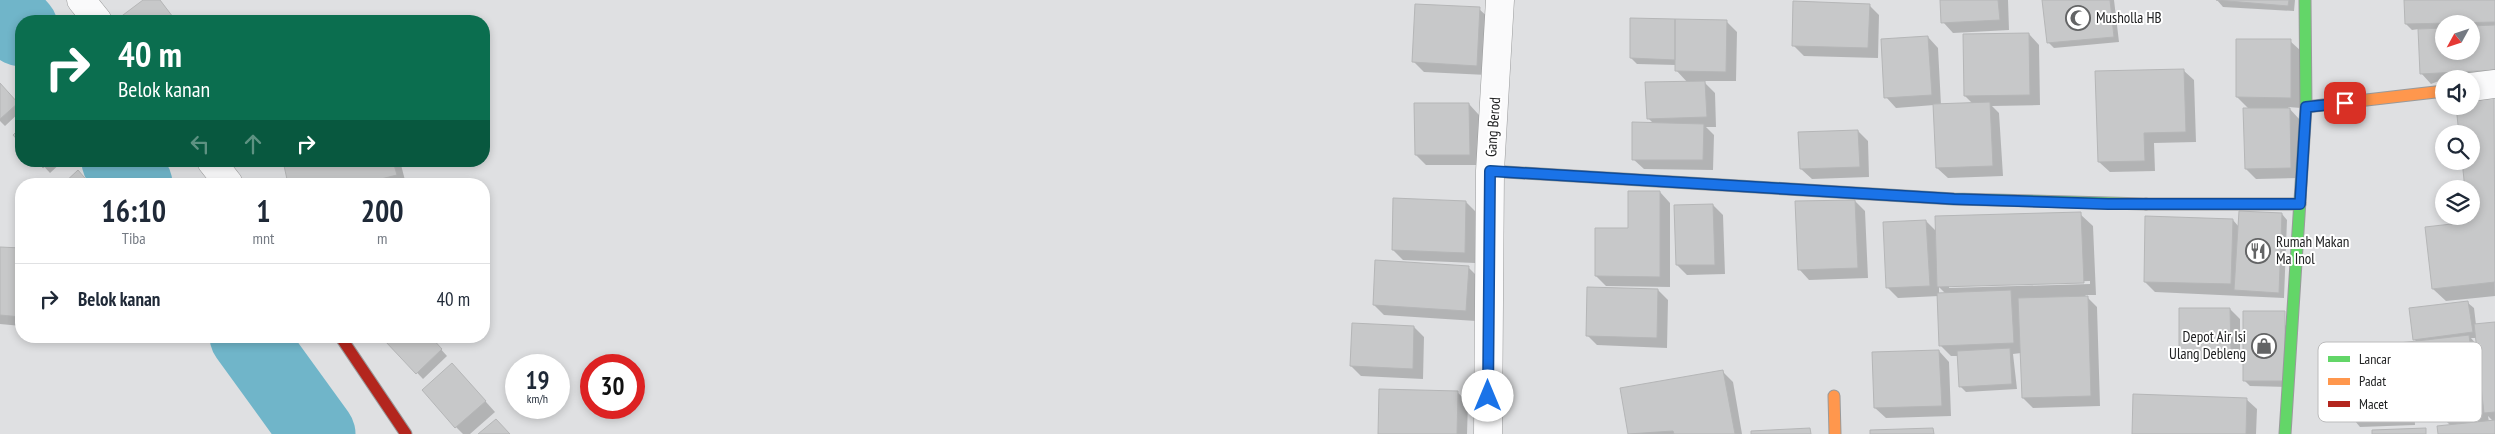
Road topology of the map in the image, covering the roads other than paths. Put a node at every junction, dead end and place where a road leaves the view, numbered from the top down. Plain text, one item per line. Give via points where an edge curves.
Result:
1 (81, 0) edge
2 (1500, 0) edge
3 (2305, 0) edge
4 (93, 15) edge
5 (2495, 84) edge
6 (2480, 86) edge
7 (2435, 92) edge
8 (2306, 107) junction
9 (216, 167) edge
10 (1490, 171) junction
11 (224, 178) edge
12 (2300, 204) junction
13 (345, 343) edge
14 (1834, 396) dead end
15 (406, 434) edge
16 (1488, 434) edge
17 (1835, 434) edge
18 (2285, 434) edge

1 - 4 street
2 - 10 street, Gang Berod
3 - 8 street
5 - 6 street
7 - 8 street
8 - 12 street
9 - 11 street
10 - 12 street via 1954,199 2108,204
10 - 16 street, Gang Berod
12 - 18 street
13 - 15 street
14 - 17 street

